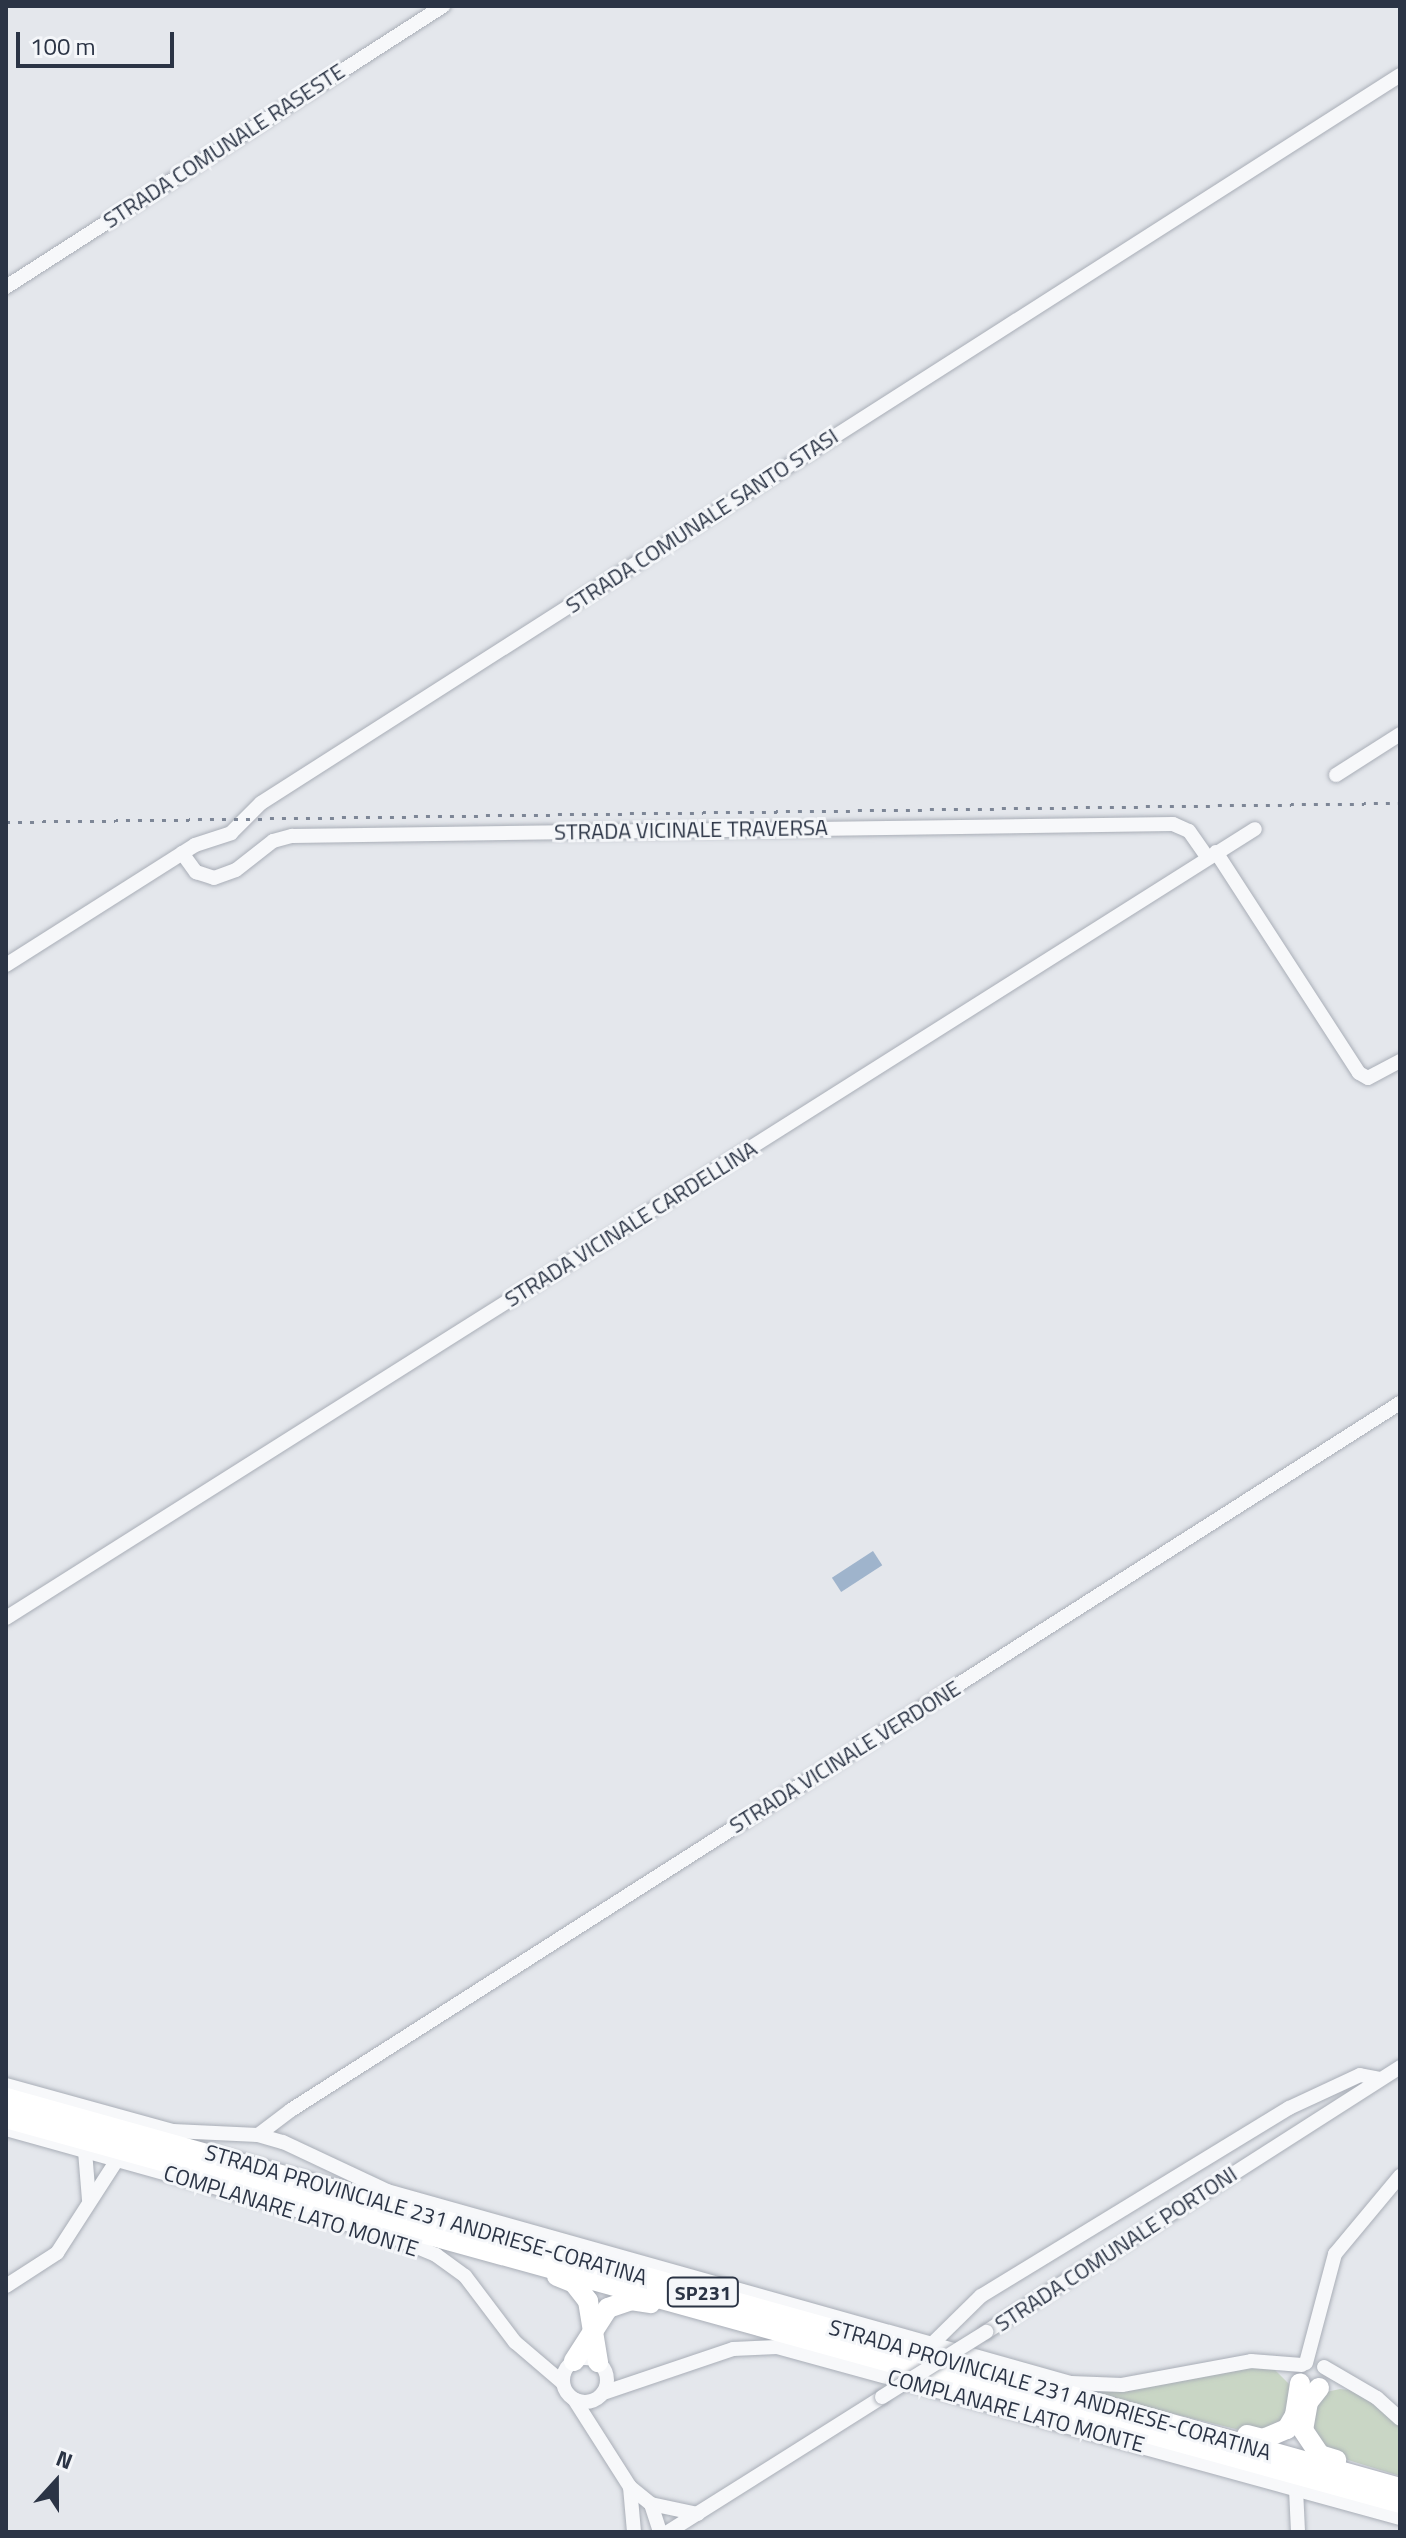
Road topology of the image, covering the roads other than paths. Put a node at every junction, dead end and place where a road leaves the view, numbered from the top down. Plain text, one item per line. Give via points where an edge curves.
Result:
1 (443, 6) edge
2 (1400, 75) edge
3 (6, 287) edge
4 (1400, 734) edge
5 (1336, 775) dead end
6 (1255, 829) dead end
7 (182, 853) junction
8 (1211, 855) junction
9 (6, 965) edge
10 (1400, 1061) edge
11 (1400, 1403) edge
12 (6, 1618) edge
13 (1399, 2069) edge
14 (1380, 2079) junction
15 (6, 2085) edge
16 (6, 2098) edge
17 (291, 2110) junction
18 (6, 2118) edge
19 (6, 2129) edge
20 (258, 2135) junction
21 (283, 2142) junction
22 (85, 2151) junction
23 (117, 2160) junction
24 (1400, 2176) edge
25 (89, 2200) junction
26 (455, 2241) junction
27 (6, 2286) edge
28 (749, 2322) junction
29 (592, 2327) junction
30 (935, 2341) junction
31 (536, 2358) junction
32 (572, 2362) junction
33 (602, 2366) junction
34 (1312, 2374) junction
35 (563, 2383) junction
36 (633, 2383) junction
37 (601, 2395) junction
38 (574, 2399) junction
39 (1400, 2419) edge
40 (1159, 2421) junction
41 (597, 2436) junction
42 (1400, 2485) edge
43 (630, 2487) junction
44 (1296, 2489) junction
45 (1315, 2494) junction
46 (1400, 2503) edge
47 (651, 2504) junction
48 (698, 2514) junction
49 (1400, 2518) edge
50 (636, 2526) edge
51 (1298, 2528) edge
52 (657, 2532) edge
53 (668, 2532) edge

1 - 3 street, STRADA COMUNALE RASESTE
2 - 7 street, STRADA COMUNALE SANTO STASI via 261,803 231,833
4 - 5 street
6 - 8 street, STRADA VICINALE CARDELLINA
7 - 8 street, STRADA VICINALE TRAVERSA via 196,872 214,878 236,870 273,841 292,836 1173,824 1189,831
7 - 9 street, STRADA COMUNALE SANTO STASI
8 - 10 street, STRADA VICINALE TRAVERSA via 1359,1073 1368,1078
8 - 12 street, STRADA VICINALE CARDELLINA
11 - 17 street, STRADA VICINALE VERDONE
13 - 14 street, STRADA COMUNALE PORTONI
14 - 30 street via 1360,2075 1276,2116 981,2296
14 - 48 street, STRADA COMUNALE PORTONI, bridge
15 - 20 street via 173,2131
16 - 40 highway, STRADA PROVINCIALE 231 ANDRIESE-CORATINA / SP231
17 - 20 street, STRADA VICINALE VERDONE
17 - 21 street
18 - 26 highway, STRADA PROVINCIALE 231 ANDRIESE-CORATINA / SP231
19 - 22 street, COMPLANARE LATO MONTE
20 - 21 street
21 - 30 street via 387,2191
22 - 23 street, COMPLANARE LATO MONTE
22 - 25 street
23 - 25 street
23 - 31 street, COMPLANARE LATO MONTE via 393,2237 436,2255 465,2276 515,2342
24 - 34 street via 1335,2254
25 - 27 street via 76,2231 57,2253
26 - 28 highway, STRADA PROVINCIALE 231 ANDRIESE-CORATINA / SP231
26 - 29 highway via 574,2283 588,2301
28 - 29 highway via 631,2300 608,2308
28 - 46 highway, STRADA PROVINCIALE 231 ANDRIESE-CORATINA / SP231
29 - 32 highway
29 - 33 highway
30 - 34 street via 1089,2386 1273,2362
31 - 32 street
31 - 35 street, COMPLANARE LATO MONTE
32 - 33 street
32 - 35 street
33 - 36 street
33 - 37 street
34 - 39 street via 1358,2386
34 - 40 highway via 1295,2415 1275,2437 1263,2439 1188,2420
34 - 42 highway via 1303,2415 1308,2443 1320,2455
35 - 38 street, COMPLANARE LATO MONTE
36 - 37 street, COMPLANARE LATO MONTE
36 - 44 street, COMPLANARE LATO MONTE via 733,2349 777,2347
37 - 38 street, COMPLANARE LATO MONTE
37 - 41 street
38 - 41 street, COMPLANARE LATO MONTE
40 - 42 highway, STRADA PROVINCIALE 231 ANDRIESE-CORATINA / SP231
41 - 43 street, COMPLANARE LATO MONTE
43 - 47 street
43 - 50 street
44 - 45 street, COMPLANARE LATO MONTE
44 - 51 street
45 - 49 street, COMPLANARE LATO MONTE
45 - 51 street
47 - 48 street
47 - 52 street
48 - 53 street, STRADA COMUNALE PORTONI
50 - 52 street

